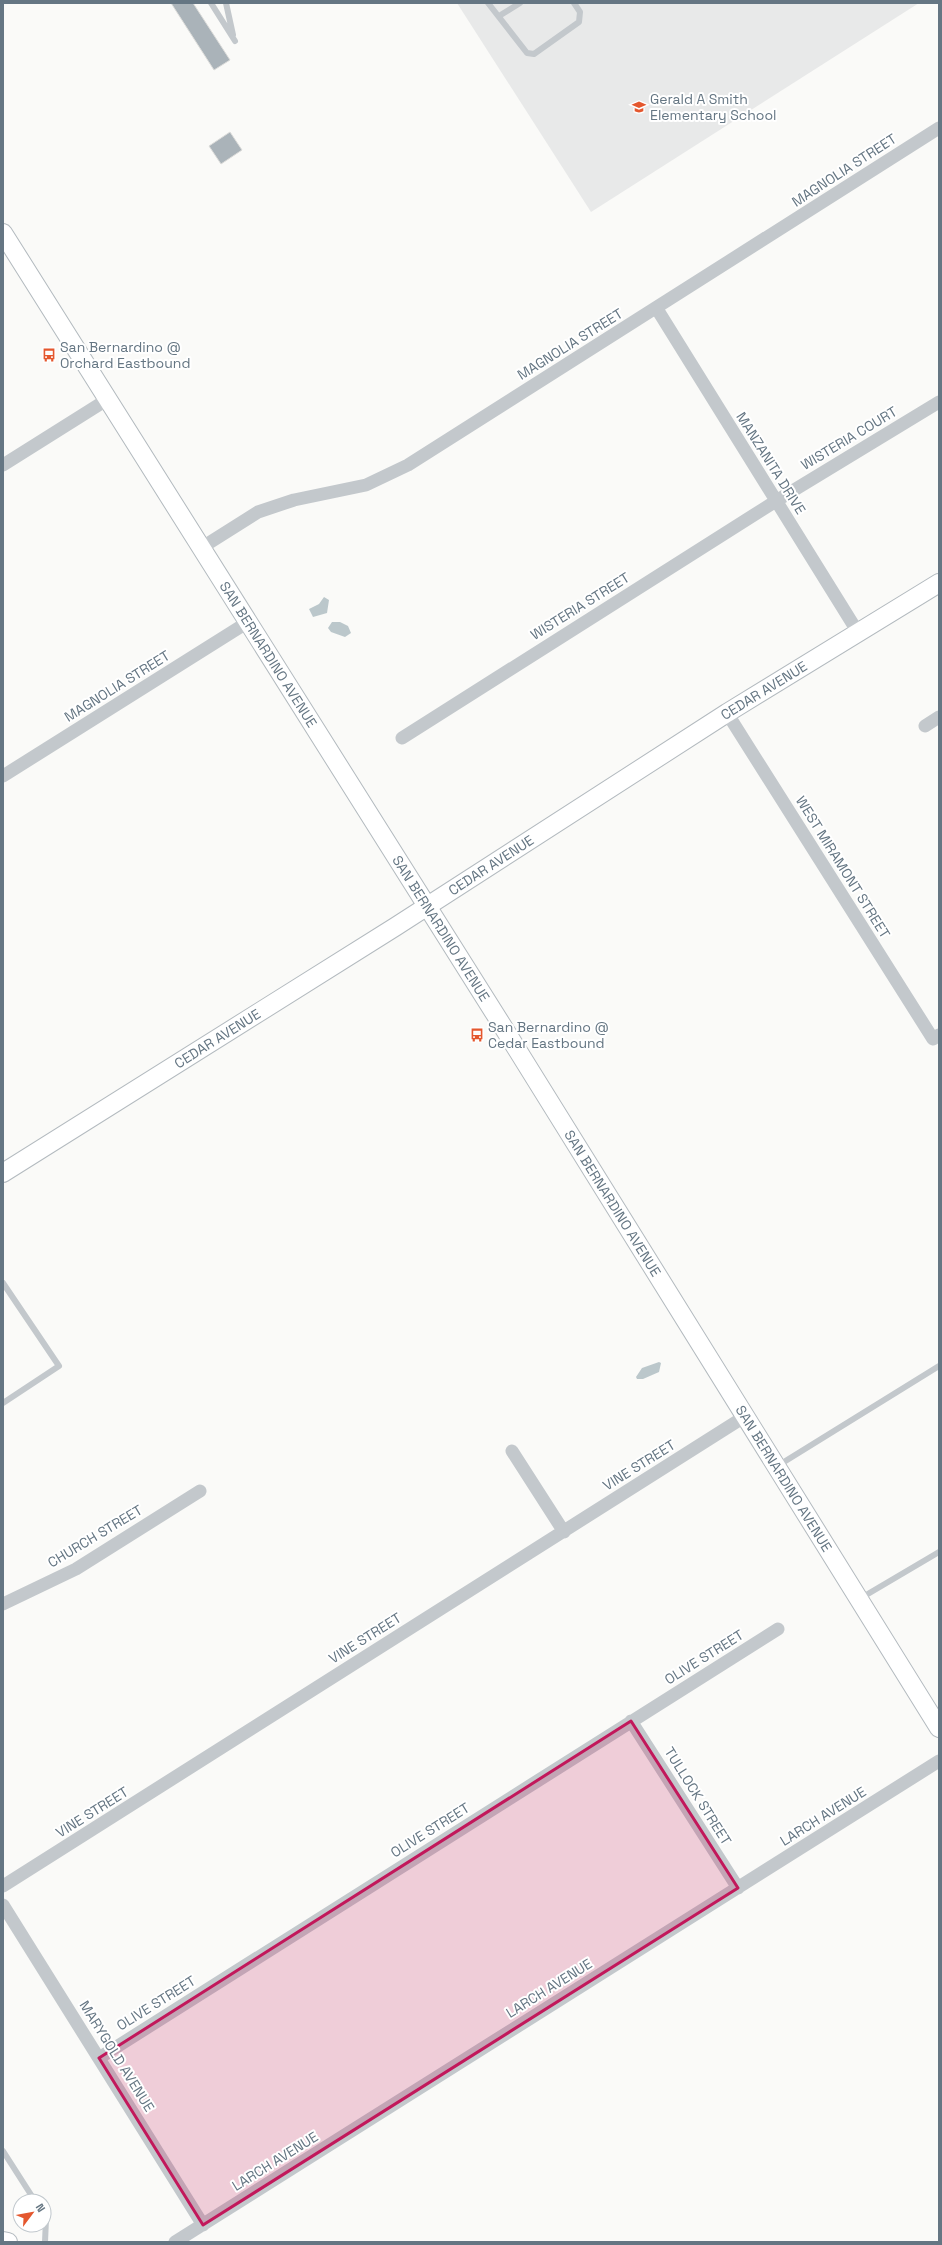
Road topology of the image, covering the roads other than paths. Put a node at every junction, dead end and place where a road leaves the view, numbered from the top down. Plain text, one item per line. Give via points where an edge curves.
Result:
1 (211, 3) edge
2 (226, 3) edge
3 (488, 3) edge
4 (520, 3) edge
5 (574, 3) edge
6 (499, 16) junction
7 (939, 128) edge
8 (3, 233) edge
9 (657, 309) junction
10 (108, 399) junction
11 (939, 402) edge
12 (3, 465) edge
13 (776, 501) junction
14 (201, 548) junction
15 (939, 583) edge
16 (248, 622) junction
17 (859, 634) junction
18 (727, 713) junction
19 (939, 717) edge
20 (925, 726) dead end
21 (402, 738) dead end
22 (3, 776) edge
23 (427, 906) junction
24 (936, 1037) edge
25 (3, 1173) edge
26 (3, 1283) edge
27 (939, 1366) edge
28 (3, 1403) edge
29 (744, 1417) junction
30 (512, 1451) dead end
31 (776, 1467) junction
32 (200, 1491) dead end
33 (564, 1532) junction
34 (939, 1552) edge
35 (858, 1599) junction
36 (3, 1604) edge
37 (778, 1629) dead end
38 (631, 1721) junction
39 (939, 1728) edge
40 (939, 1761) edge
41 (3, 1886) edge
42 (738, 1888) junction
43 (3, 1905) edge
44 (99, 2058) junction
45 (3, 2151) edge
46 (30, 2193) edge
47 (203, 2225) junction
48 (3, 2241) edge
49 (8, 2242) edge
50 (175, 2242) edge

1 - 2 lane via 235,41
3 - 6 lane
4 - 6 lane
5 - 6 lane via 580,12 579,22 534,54 527,53
7 - 9 street, MAGNOLIA STREET
8 - 10 main road, SAN BERNARDINO AVENUE
9 - 13 street, MANZANITA DRIVE
9 - 14 street, MAGNOLIA STREET via 408,465 366,485 294,500 258,512
10 - 12 street
10 - 14 main road, SAN BERNARDINO AVENUE
11 - 13 street, WISTERIA COURT
13 - 17 street, MANZANITA DRIVE
13 - 21 street, WISTERIA STREET
14 - 16 main road, SAN BERNARDINO AVENUE
15 - 17 main road, CEDAR AVENUE
16 - 22 street, MAGNOLIA STREET
16 - 23 main road, SAN BERNARDINO AVENUE
17 - 18 main road, CEDAR AVENUE
18 - 23 main road, CEDAR AVENUE
18 - 24 street, WEST MIRAMONT STREET
19 - 20 street
23 - 25 main road, CEDAR AVENUE
23 - 29 main road, SAN BERNARDINO AVENUE
26 - 28 lane via 58,1366
27 - 31 lane
29 - 31 main road, SAN BERNARDINO AVENUE
29 - 33 street, VINE STREET
30 - 33 street
31 - 35 main road, SAN BERNARDINO AVENUE
32 - 36 street, CHURCH STREET via 76,1569
33 - 41 street, VINE STREET
34 - 35 lane
35 - 39 main road, SAN BERNARDINO AVENUE
37 - 38 street, OLIVE STREET
38 - 42 street, TULLOCK STREET
38 - 44 street, OLIVE STREET
40 - 42 street, LARCH AVENUE
42 - 47 street, LARCH AVENUE
43 - 44 street, MARYGOLD AVENUE
44 - 47 street, MARYGOLD AVENUE
45 - 46 lane
47 - 50 street, LARCH AVENUE
48 - 49 main road

